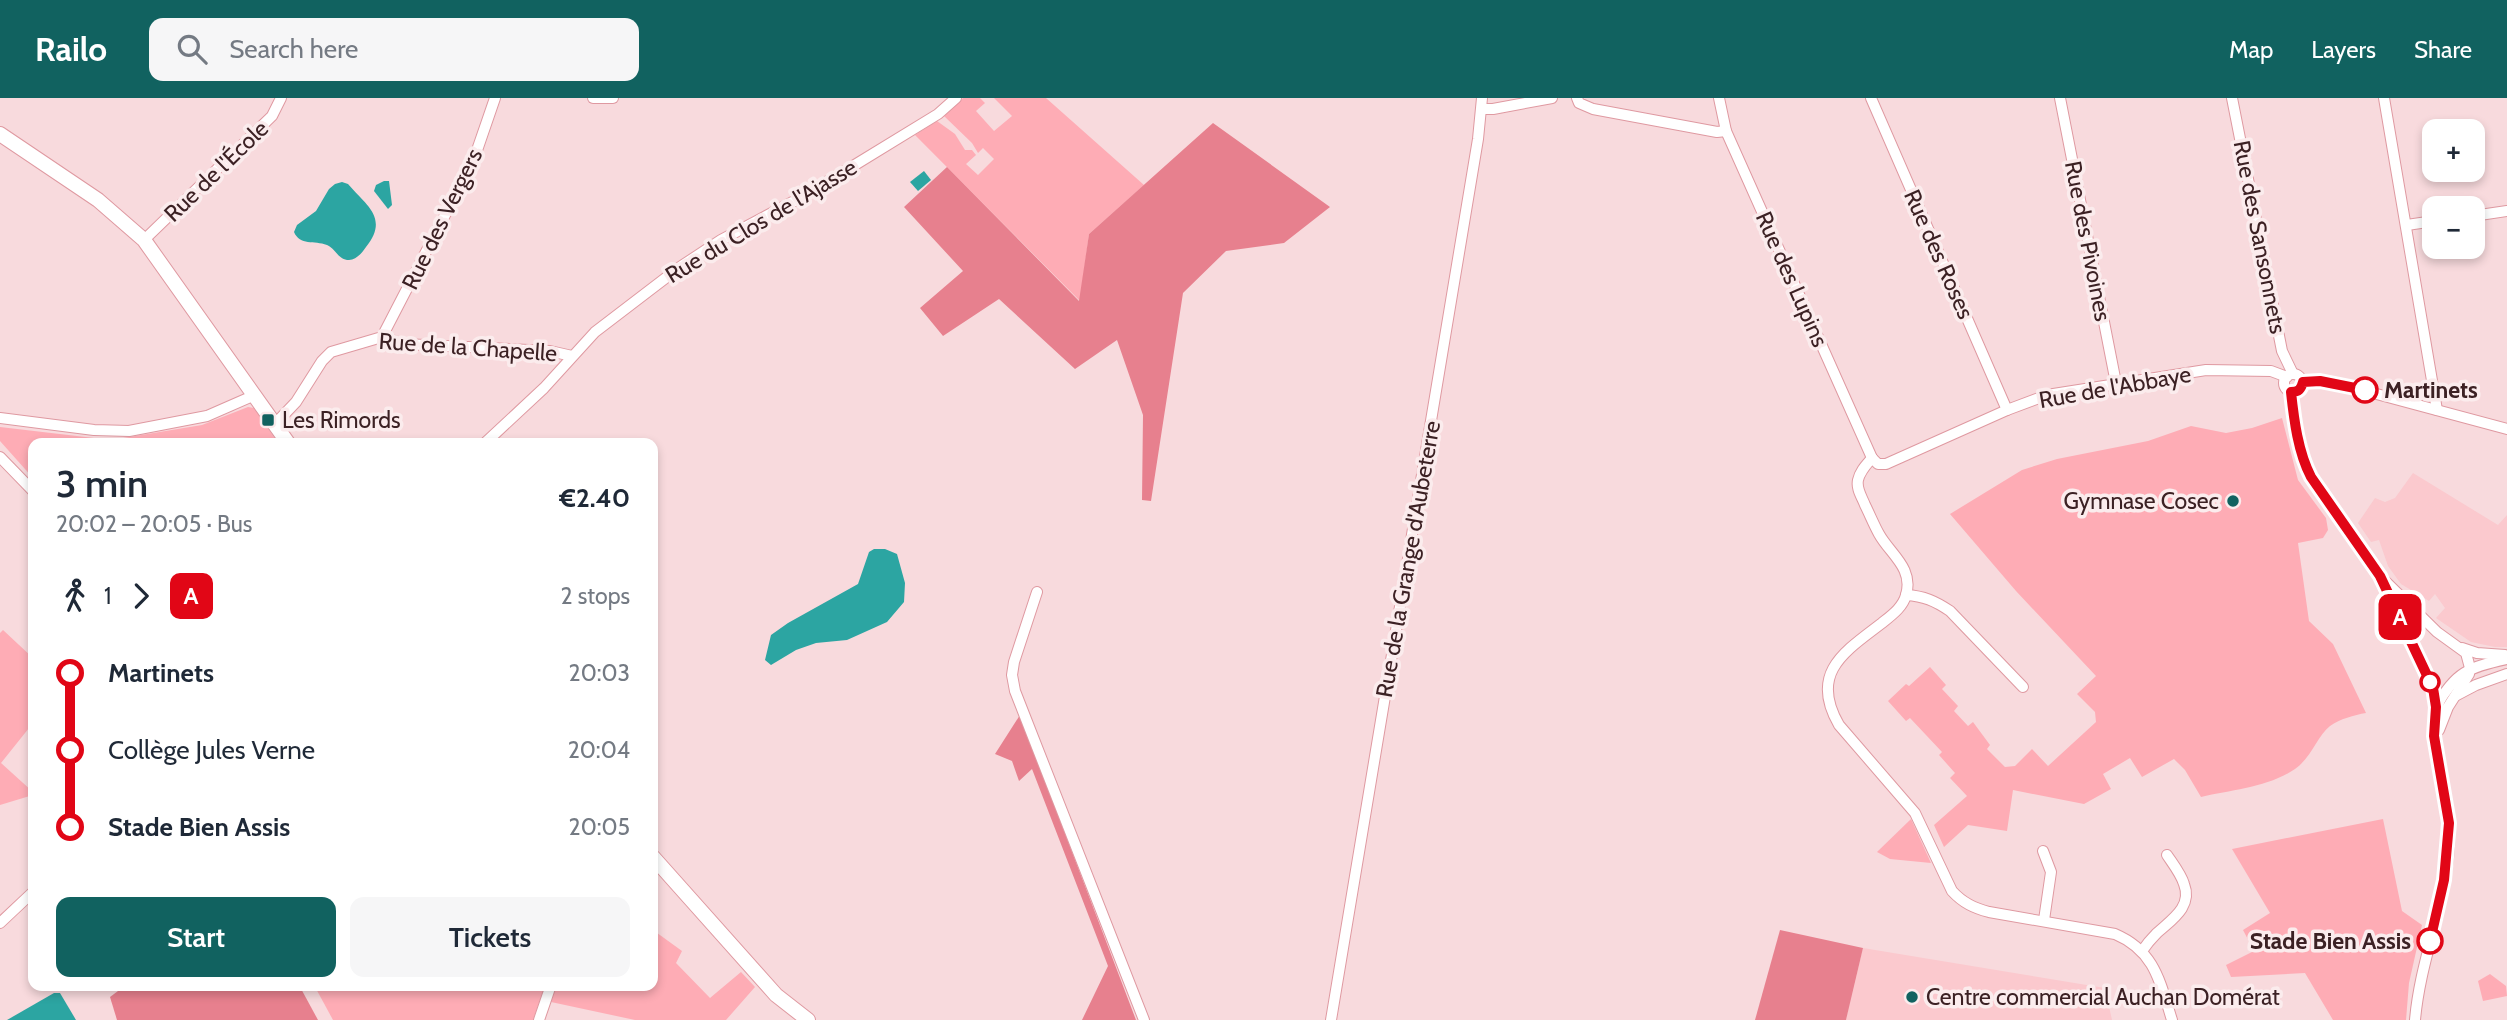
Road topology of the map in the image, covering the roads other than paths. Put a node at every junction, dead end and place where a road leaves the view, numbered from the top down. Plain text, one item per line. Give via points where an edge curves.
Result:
1 (281, 98) edge
2 (495, 98) edge
3 (593, 98) edge
4 (613, 98) edge
5 (956, 98) edge
6 (1552, 98) edge
7 (1577, 98) edge
8 (1719, 98) edge
9 (1871, 98) edge
10 (2060, 98) edge
11 (2232, 98) edge
12 (2384, 98) edge
13 (1482, 103) edge
14 (1726, 131) junction
15 (0, 134) edge
16 (2507, 211) edge
17 (2485, 214) edge
18 (2422, 223) edge
19 (2407, 225) junction
20 (144, 240) junction
21 (382, 337) junction
22 (572, 356) junction
23 (2290, 375) junction
24 (2303, 382) junction
25 (2116, 383) junction
26 (2291, 392) junction
27 (255, 395) junction
28 (2007, 410) junction
29 (2437, 410) junction
30 (0, 418) edge
31 (275, 424) junction
32 (2507, 429) edge
33 (285, 438) edge
34 (490, 438) edge
35 (0, 457) edge
36 (1872, 458) junction
37 (28, 486) edge
38 (2380, 576) junction
39 (1037, 592) dead end
40 (1906, 595) junction
41 (2459, 647) junction
42 (2507, 657) edge
43 (2470, 668) junction
44 (2507, 674) edge
45 (2023, 687) dead end
46 (2433, 688) junction
47 (2450, 693) junction
48 (2436, 707) junction
49 (2435, 743) junction
50 (2043, 851) dead end
51 (2167, 855) dead end
52 (658, 863) edge
53 (28, 897) edge
54 (2044, 920) junction
55 (0, 923) edge
56 (2142, 951) junction
57 (549, 991) edge
58 (539, 1020) edge
59 (808, 1020) edge
60 (1144, 1020) edge
61 (1331, 1020) edge
62 (2172, 1020) edge
63 (2415, 1020) edge

1 - 20 street, Rue de l'École via 272,116
2 - 21 street, Rue des Vergers via 474,159
3 - 4 street
5 - 22 street, Rue du Clos de l'Ajasse via 870,156 680,267 605,324
6 - 13 street via 1493,109
7 - 14 street via 1593,109
8 - 14 street, Rue des Lupins
9 - 28 street, Rue des Roses
10 - 25 street, Rue des Pivoines
11 - 23 street, Rue des Sansonnets
12 - 19 street
13 - 61 street, Rue de la Grange d'Aubeterre
14 - 36 street, Rue des Lupins
15 - 20 main road via 98,200
16 - 17 street
18 - 19 street
19 - 29 street
20 - 27 main road
21 - 22 street, Rue de la Chapelle via 404,344
21 - 31 street, Rue de la Chapelle via 331,352
22 - 34 street, Rue du Clos de l'Ajasse
23 - 24 street
23 - 25 street, Rue de l'Abbaye via 2206,370
23 - 26 street via 2284,384
24 - 26 street via 2297,392
24 - 29 street via 2343,385
25 - 28 street, Rue de l'Abbaye via 2047,395
26 - 38 street via 2305,466
27 - 30 street via 207,416 129,431
27 - 31 main road
28 - 36 street, Rue de l'Abbaye via 1886,464
29 - 32 street
31 - 33 main road
35 - 37 street
36 - 40 street via 1860,472 1857,488 1880,536 1901,561 1908,584
38 - 41 street via 2437,632
38 - 46 street
39 - 60 street via 1014,662 1015,691
40 - 45 street via 1936,601 1950,611
40 - 54 street via 1900,607 1842,654 1827,683 1831,711 1916,813 1960,900 1989,912
41 - 42 street
41 - 43 street
42 - 43 street
43 - 47 street via 2464,684
44 - 47 street
46 - 47 street
46 - 48 street
47 - 48 street
47 - 49 street
48 - 49 street
49 - 63 street via 2447,803 2449,849
50 - 54 street via 2051,872
51 - 56 street via 2184,883 2186,903
52 - 59 main road via 776,995
53 - 55 street
54 - 56 street via 2115,934
56 - 62 street via 2158,975
57 - 58 street

